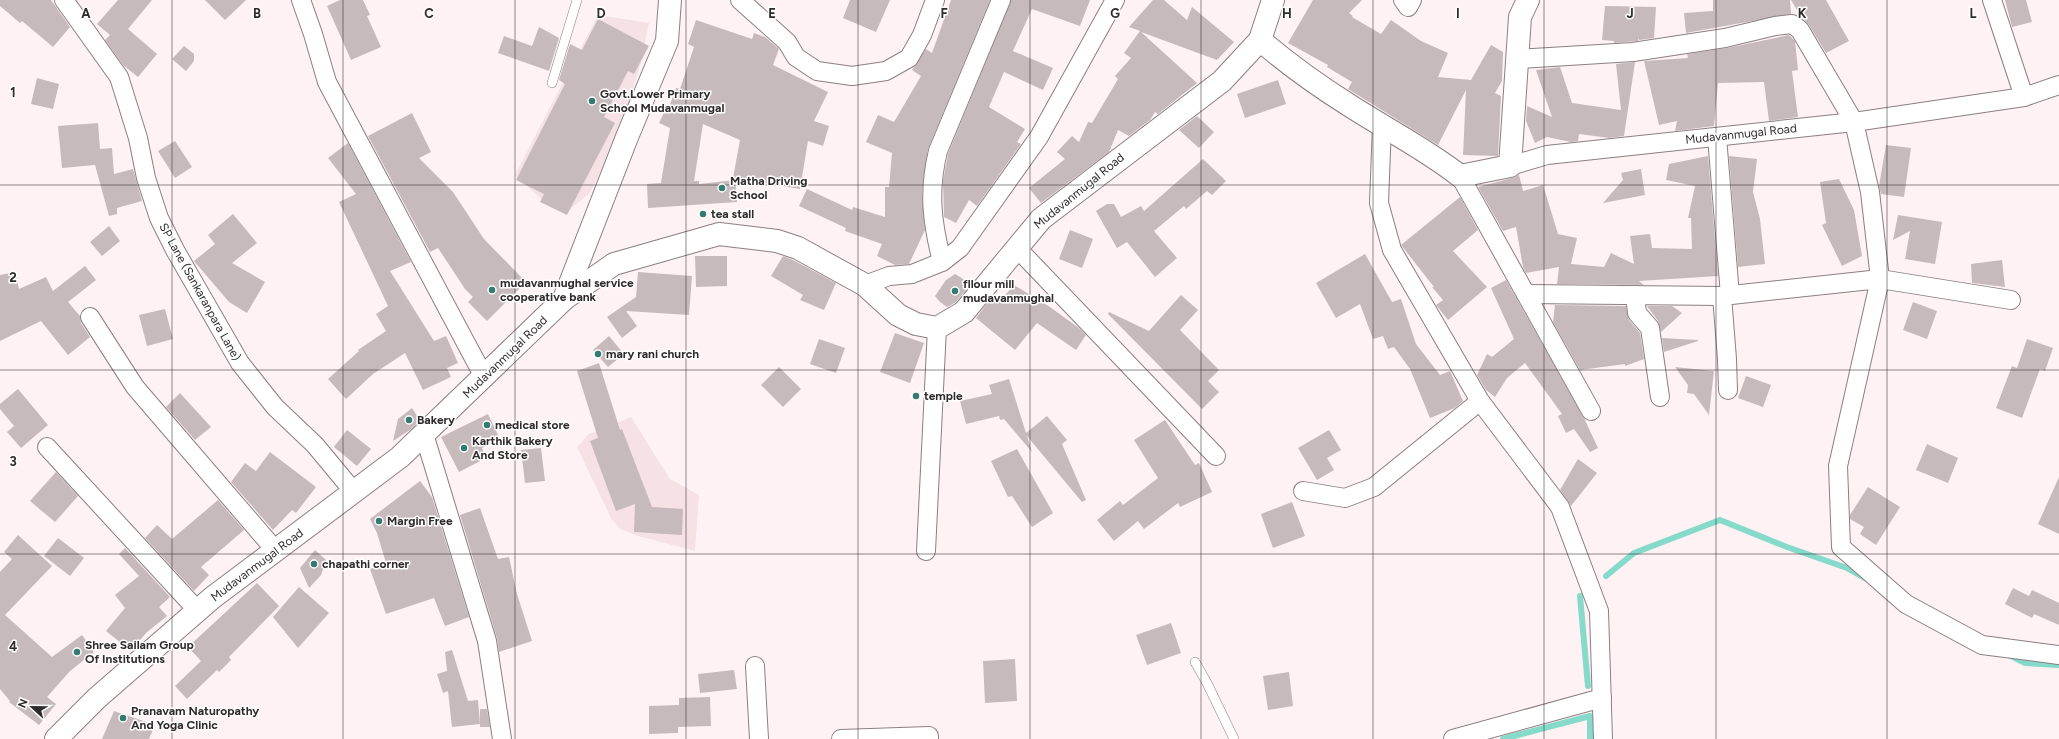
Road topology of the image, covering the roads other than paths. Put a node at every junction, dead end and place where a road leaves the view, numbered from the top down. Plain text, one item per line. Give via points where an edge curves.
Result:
1 (64, 0) edge
2 (301, 0) edge
3 (577, 0) edge
4 (670, 0) edge
5 (740, 0) edge
6 (935, 0) edge
7 (1001, 0) edge
8 (1115, 0) edge
9 (1273, 0) edge
10 (1528, 0) edge
11 (1992, 0) edge
12 (1260, 40) junction
13 (1518, 59) junction
14 (552, 83) dead end
15 (2059, 85) edge
16 (2024, 97) junction
17 (1854, 122) junction
18 (1382, 125) junction
19 (1717, 137) junction
20 (1510, 166) junction
21 (1460, 176) junction
22 (1016, 247) junction
23 (942, 262) junction
24 (1880, 279) junction
25 (865, 285) junction
26 (1526, 294) junction
27 (1635, 295) junction
28 (1726, 295) junction
29 (564, 299) junction
30 (2011, 300) dead end
31 (90, 317) dead end
32 (937, 328) junction
33 (484, 377) junction
34 (1728, 390) dead end
35 (1660, 397) dead end
36 (1480, 401) junction
37 (1591, 411) dead end
38 (424, 434) junction
39 (47, 447) dead end
40 (1216, 456) dead end
41 (1303, 491) dead end
42 (354, 492) junction
43 (276, 551) junction
44 (926, 551) dead end
45 (198, 611) junction
46 (2059, 655) edge
47 (1195, 662) dead end
48 (755, 666) dead end
49 (1602, 698) junction
50 (56, 739) edge
51 (502, 739) edge
52 (759, 739) edge
53 (841, 739) edge
54 (929, 739) edge
55 (1234, 739) edge
56 (1453, 739) edge
57 (1603, 739) edge

1 - 42 street, SP Lane (Sankaranpara Lane) via 119,77 159,218 240,363 275,407 315,445
2 - 33 street via 327,82
3 - 14 lane
4 - 29 street via 667,42 626,137
5 - 6 street via 787,42 796,57 817,71 852,76 886,71 909,58 922,35
7 - 23 street via 938,151 932,174 933,226
8 - 23 street via 1039,137 960,248
9 - 12 street, Mudavanmugal Road
10 - 13 street via 1520,17
11 - 16 street
12 - 18 street via 1286,62
12 - 22 street, Mudavanmugal Road via 1222,82 1041,219
13 - 17 street via 1632,52 1726,38 1754,30 1792,24 1800,30 1810,45
13 - 20 street
15 - 16 street, Mudavanmugal Road
16 - 17 street, Mudavanmugal Road
17 - 19 street, Mudavanmugal Road
17 - 24 street via 1870,192
18 - 21 street via 1438,159
18 - 36 street via 1379,203 1392,250
19 - 20 street, Mudavanmugal Road via 1547,155
19 - 28 street
20 - 21 street
21 - 26 street
22 - 32 street, Mudavanmugal Road via 964,312
22 - 40 street
23 - 25 street via 912,274 889,276
24 - 28 street
24 - 30 street
24 - 46 street via 1838,466 1841,547 1906,604 1982,644
25 - 29 street, Mudavanmugal Road via 798,248 784,243 719,234 614,264
25 - 32 street, Mudavanmugal Road via 898,315 916,324
26 - 27 street
26 - 37 street
27 - 28 street
27 - 35 street via 1637,313 1650,328
28 - 34 street
29 - 33 street, Mudavanmugal Road
31 - 43 street via 135,387
32 - 44 street
33 - 38 street, Mudavanmugal Road
36 - 41 street via 1374,487 1345,498
36 - 49 street via 1560,507 1599,611
38 - 42 street, Mudavanmugal Road via 400,457
38 - 51 street via 487,641
39 - 45 street
42 - 43 street, Mudavanmugal Road
43 - 45 street, Mudavanmugal Road
45 - 50 street, Mudavanmugal Road via 97,698
47 - 55 lane
48 - 52 street
49 - 56 street
49 - 57 street
53 - 54 street via 929,736

